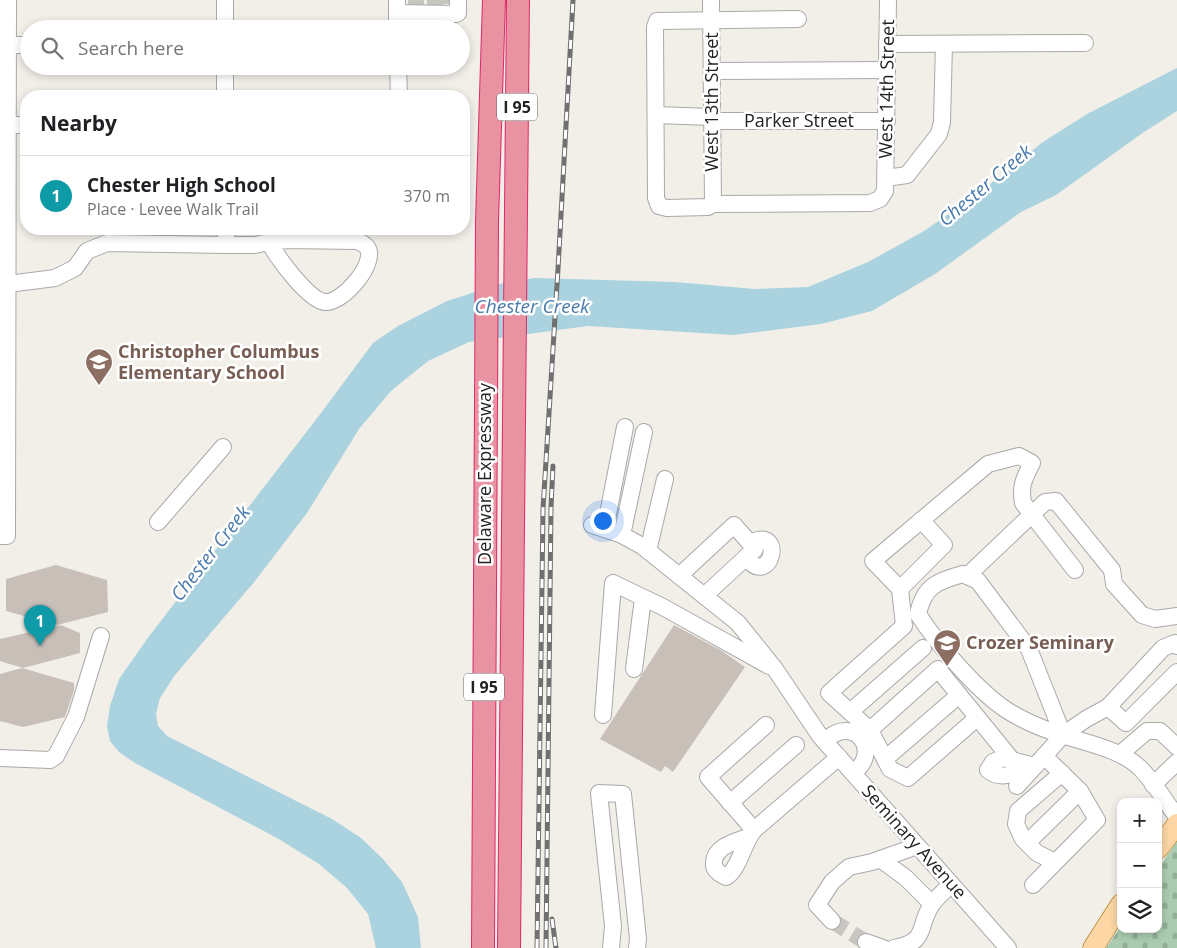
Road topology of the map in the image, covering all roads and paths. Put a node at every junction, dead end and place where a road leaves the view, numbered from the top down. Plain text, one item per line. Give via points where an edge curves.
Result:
1 (8, 0) edge
2 (225, 0) edge
3 (494, 0) edge
4 (518, 0) edge
5 (711, 0) edge
6 (888, 0) edge
7 (434, 8) edge
8 (397, 14) edge
9 (798, 19) dead end
10 (225, 20) edge
11 (712, 21) junction
12 (1085, 42) dead end
13 (888, 44) junction
14 (944, 44) junction
15 (8, 45) junction
16 (20, 45) edge
17 (887, 70) junction
18 (712, 71) junction
19 (225, 75) edge
20 (398, 75) edge
21 (226, 90) edge
22 (398, 90) edge
23 (656, 115) junction
24 (712, 119) junction
25 (887, 121) junction
26 (4, 125) edge
27 (20, 125) edge
28 (886, 178) junction
29 (713, 204) junction
30 (4, 205) edge
31 (226, 237) edge
32 (269, 242) junction
33 (3, 285) edge
34 (625, 427) dead end
35 (644, 432) dead end
36 (223, 447) dead end
37 (665, 479) dead end
38 (1031, 515) junction
39 (922, 520) junction
40 (158, 522) dead end
41 (622, 535) junction
42 (3, 536) edge
43 (648, 551) junction
44 (1075, 570) dead end
45 (679, 576) junction
46 (967, 576) junction
47 (900, 589) junction
48 (704, 596) junction
49 (643, 598) junction
50 (1177, 616) edge
51 (101, 636) dead end
52 (1177, 646) edge
53 (923, 648) dead end
54 (634, 669) dead end
55 (775, 669) junction
56 (1177, 672) edge
57 (959, 695) junction
58 (1108, 706) junction
59 (850, 712) junction
60 (603, 715) dead end
61 (977, 718) junction
62 (766, 725) dead end
63 (866, 734) junction
64 (1063, 736) junction
65 (822, 738) junction
66 (796, 745) dead end
67 (1177, 747) edge
68 (1120, 754) junction
69 (839, 757) junction
70 (0, 758) edge
71 (885, 759) junction
72 (1012, 760) junction
73 (1040, 761) junction
74 (1177, 762) edge
75 (853, 773) junction
76 (1062, 773) junction
77 (1153, 785) junction
78 (1017, 786) dead end
79 (1080, 791) junction
80 (730, 803) junction
81 (1177, 817) edge
82 (1177, 824) edge
83 (1027, 844) junction
84 (1162, 845) edge
85 (916, 846) junction
86 (880, 859) junction
87 (1055, 862) junction
88 (951, 884) junction
89 (1033, 885) dead end
90 (932, 904) junction
91 (1117, 910) edge
92 (636, 917) junction
93 (612, 918) junction
94 (832, 921) tunnel mouth
95 (866, 942) tunnel mouth
96 (483, 948) edge
97 (509, 948) edge
98 (611, 948) edge
99 (638, 948) edge
100 (883, 948) edge
101 (894, 948) edge
102 (1008, 948) edge
103 (1093, 948) edge

1 - 15 street
2 - 10 street
3 - 96 highway, Delaware Expressway / I 95 via 486,222
4 - 97 highway, Delaware Expressway / I 95
5 - 11 street, West 13th Street
6 - 13 street, West 14th Street
7 - 8 street
9 - 11 street
11 - 18 street, West 13th Street
11 - 23 street via 661,20 656,23
12 - 14 street
13 - 14 street
13 - 17 street, West 14th Street
14 - 28 street via 939,134 907,175
15 - 16 street
15 - 26 street
17 - 18 street
17 - 25 street, West 14th Street
18 - 24 street, West 13th Street
19 - 21 street
20 - 22 street
23 - 24 street, Parker Street
23 - 29 street via 657,203 662,208 708,207
24 - 25 street, Parker Street
24 - 29 street, West 13th Street
25 - 28 street, West 14th Street
26 - 27 street
26 - 30 street
28 - 29 street, West 14th Street via 884,195 870,203
30 - 33 street
31 - 32 street via 255,245
31 - 33 street via 107,243 87,251 75,268 55,278
32 - 32 street via 288,270 324,302 333,302 343,296 363,273 370,255 367,247 358,241
33 - 42 street
34 - 41 street, Seminary Avenue via 599,527
35 - 41 street
36 - 40 street
37 - 43 street
38 - 39 street via 1023,503 1021,491 1032,463 1019,456 988,464
38 - 44 street
38 - 46 street
38 - 50 street via 1045,502 1056,501 1112,570 1114,584 1142,615 1155,619
39 - 47 street via 944,545
39 - 47 street via 873,561
41 - 43 street, Seminary Avenue
43 - 45 street, Seminary Avenue
45 - 48 street, Seminary Avenue
45 - 48 street via 734,525 748,550
46 - 64 street via 978,581 1029,648
46 - 64 street via 963,574 942,580 928,590 918,614 952,657 1004,708 1025,721
47 - 59 street via 904,626 829,692
48 - 55 street, Seminary Avenue via 738,623
49 - 54 street
49 - 55 street
49 - 60 street via 613,583
51 - 70 street via 76,717 56,756 50,760
52 - 58 street via 1174,643 1163,648
53 - 59 street
55 - 65 street, Seminary Avenue
56 - 58 street via 1126,723
57 - 61 street
57 - 63 street via 938,669
57 - 71 street
58 - 64 street
59 - 63 street
61 - 71 street via 908,778 890,769
61 - 72 street
62 - 80 street via 708,777
63 - 65 street via 842,730
63 - 71 street
63 - 75 street via 866,757
64 - 68 street
64 - 73 street
65 - 69 street, Seminary Avenue
66 - 80 street
67 - 68 street via 1160,731 1147,732
68 - 77 street via 1140,768
69 - 75 street, Seminary Avenue
69 - 80 street via 751,834
72 - 73 street
72 - 73 street via 1003,758 993,762 988,770 1004,776
73 - 76 street
73 - 78 street
74 - 77 street
75 - 85 street, Seminary Avenue
76 - 79 street
76 - 83 street via 1018,811 1016,824
77 - 81 street
79 - 83 street
79 - 87 street via 1096,820
82 - 84 main road
83 - 87 street
85 - 86 street
85 - 88 street, Seminary Avenue
86 - 90 street via 906,878
86 - 94 street via 850,867 832,882 817,905
87 - 89 street
88 - 90 street
88 - 102 street, Seminary Avenue
90 - 101 street via 922,933 908,946
91 - 103 main road
92 - 93 street
92 - 93 street via 622,794 599,793
92 - 99 street
93 - 98 street
95 - 100 street

